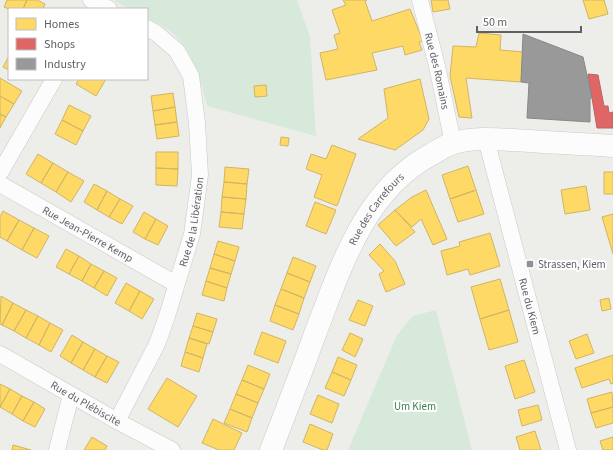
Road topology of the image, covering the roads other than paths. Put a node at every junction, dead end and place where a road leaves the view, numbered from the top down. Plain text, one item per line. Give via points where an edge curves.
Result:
1 (420, 0) edge
2 (148, 29) edge
3 (53, 80) edge
4 (486, 139) junction
5 (452, 143) junction
6 (613, 146) edge
7 (0, 173) edge
8 (0, 184) edge
9 (176, 284) junction
10 (0, 354) edge
11 (71, 395) junction
12 (117, 421) junction
13 (57, 450) edge
14 (172, 450) edge
15 (271, 450) edge
16 (568, 450) edge

1 - 5 street, Rue des Romains via 437,66
2 - 9 street, Rue de la Libération via 177,51 191,76 197,123 200,175 192,234
3 - 7 street
4 - 5 main road, Rue des Carrefours
4 - 6 main road, Rue des Carrefours
4 - 16 street, Rue du Kiem
5 - 15 main road, Rue des Carrefours via 407,170 382,196 360,227
8 - 9 street, Rue Jean-Pierre Kemp
9 - 12 street, Rue de la Libération via 157,344
10 - 11 street, Rue du Plébiscite
11 - 12 street, Rue du Plébiscite
11 - 13 street
12 - 14 street, Rue du Plébiscite

